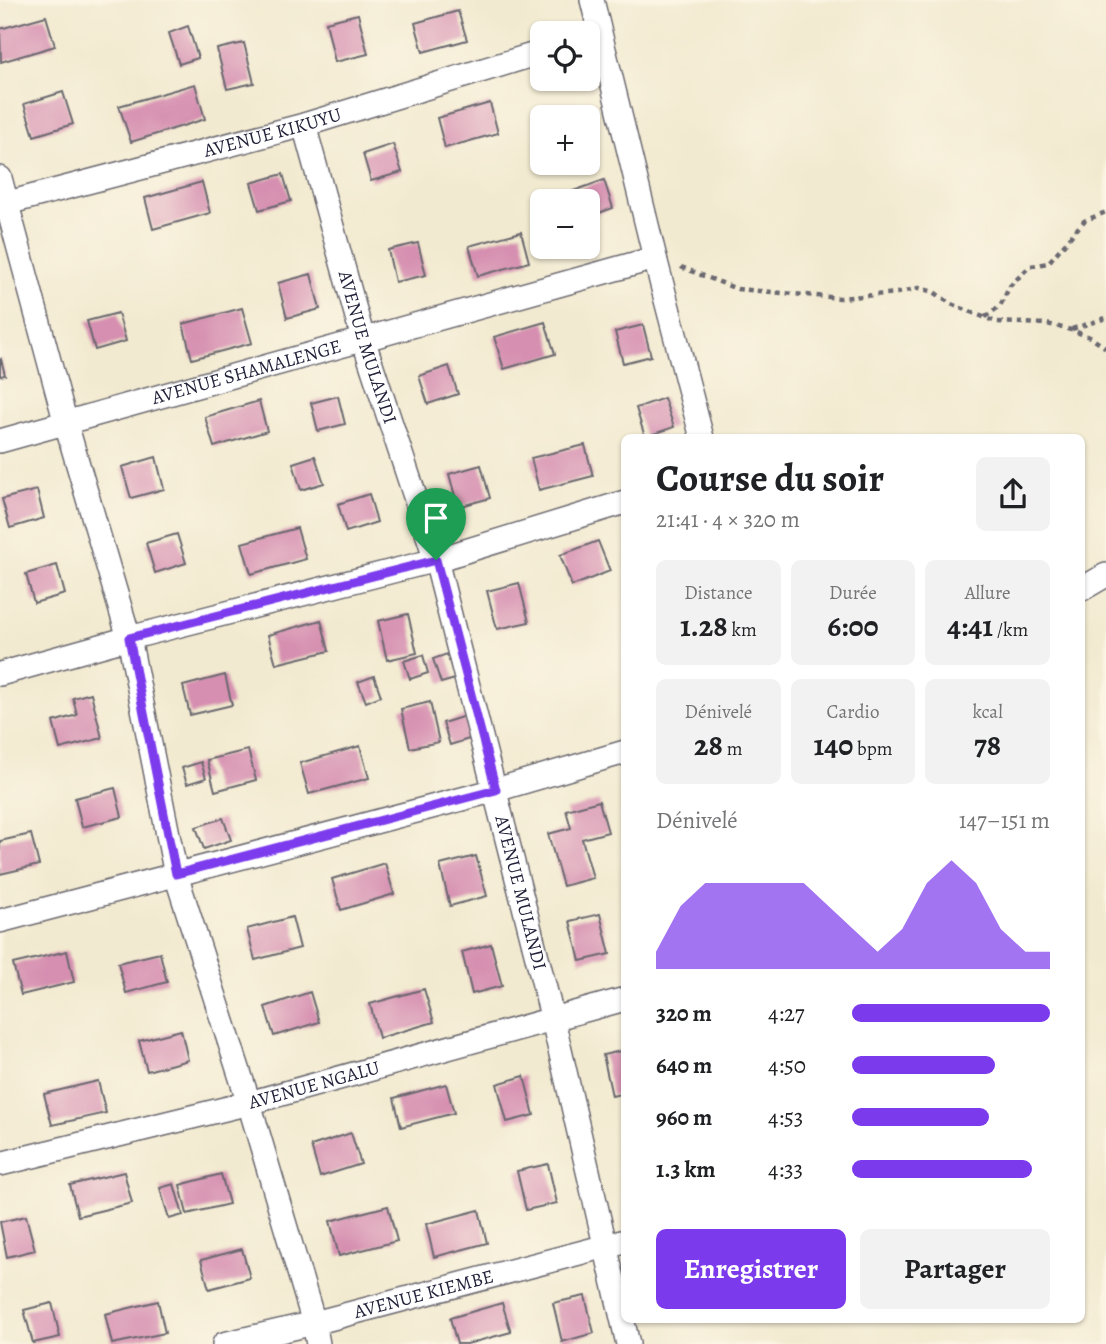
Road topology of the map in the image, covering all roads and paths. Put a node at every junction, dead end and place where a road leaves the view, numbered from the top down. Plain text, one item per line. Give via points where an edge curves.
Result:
1 (592, 0) edge
2 (594, 21) edge
3 (600, 54) edge
4 (530, 56) edge
5 (304, 125) junction
6 (0, 178) edge
7 (4, 204) edge
8 (1106, 212) edge
9 (655, 257) junction
10 (984, 318) junction
11 (1106, 318) edge
12 (1071, 330) junction
13 (363, 339) junction
14 (1106, 348) edge
15 (65, 424) junction
16 (701, 434) edge
17 (0, 442) edge
18 (621, 503) edge
19 (436, 560) junction
20 (1106, 575) edge
21 (1085, 587) edge
22 (129, 638) junction
23 (0, 674) edge
24 (621, 752) edge
25 (496, 790) junction
26 (176, 874) junction
27 (0, 921) edge
28 (621, 1000) edge
29 (553, 1020) junction
30 (249, 1103) junction
31 (0, 1164) edge
32 (614, 1244) edge
33 (621, 1294) edge
34 (625, 1323) edge
35 (316, 1333) edge
36 (224, 1344) edge
37 (628, 1344) edge

1 - 2 street
3 - 9 street
4 - 5 street, AVENUE KIKUYU
5 - 7 street, AVENUE KIKUYU
5 - 13 street, AVENUE MULANDI
6 - 7 street
7 - 15 street
8 - 10 path via 1084,220 1048,263 1026,270 1010,286 1000,306
9 - 10 path via 737,289 840,298 919,288
9 - 13 street, AVENUE SHAMALENGE
9 - 16 street
10 - 12 path
11 - 12 path
12 - 14 path
13 - 15 street, AVENUE SHAMALENGE
13 - 19 street, AVENUE MULANDI
15 - 17 street, AVENUE SHAMALENGE
15 - 22 street
18 - 19 street
19 - 22 street
19 - 25 street, AVENUE MULANDI
20 - 21 street
22 - 23 street
22 - 26 street
24 - 25 street
25 - 26 street
25 - 29 street, AVENUE MULANDI
26 - 27 street
26 - 30 street
28 - 29 street, AVENUE NGALU
29 - 30 street, AVENUE NGALU
29 - 32 street, AVENUE MULANDI
30 - 31 street, AVENUE NGALU
30 - 35 street
32 - 33 street, AVENUE MULANDI
32 - 35 street, AVENUE KIEMBE
34 - 37 street, AVENUE MULANDI
35 - 36 street, AVENUE KIEMBE

